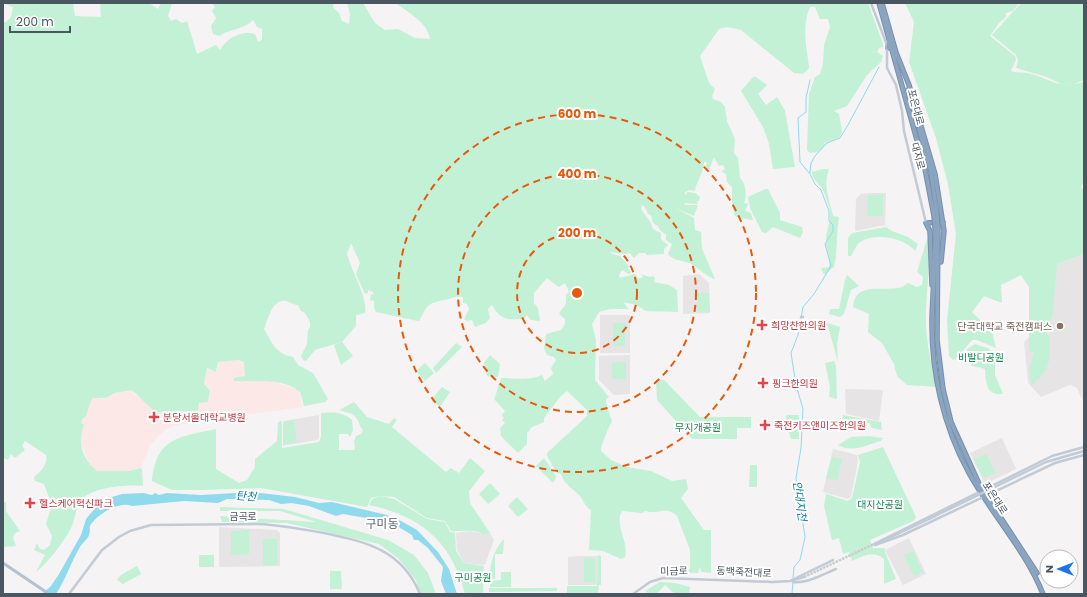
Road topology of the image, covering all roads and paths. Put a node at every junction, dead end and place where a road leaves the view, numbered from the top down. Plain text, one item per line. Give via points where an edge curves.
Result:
1 (871, 3) edge
2 (879, 3) edge
3 (882, 3) edge
4 (888, 33) junction
5 (888, 48) junction
6 (897, 55) junction
7 (936, 215) junction
8 (943, 222) junction
9 (926, 223) junction
10 (936, 227) junction
11 (925, 238) dead end
12 (930, 239) junction
13 (938, 294) junction
14 (933, 300) junction
15 (941, 389) junction
16 (1084, 447) edge
17 (1084, 451) edge
18 (1084, 455) edge
19 (981, 490) junction
20 (985, 495) junction
21 (911, 527) junction
22 (833, 560) dead end
23 (3, 563) edge
24 (836, 569) dead end
25 (804, 577) tunnel mouth
26 (697, 578) joint
27 (790, 581) junction
28 (49, 594) edge
29 (69, 594) edge
30 (420, 594) edge
31 (633, 594) edge
32 (1045, 594) edge

1 - 5 main road, 대지로
2 - 4 highway, 포은대로
3 - 6 highway, 포은대로
4 - 5 highway
4 - 7 highway, 포은대로
5 - 9 main road, 대지로 via 887,68 896,85
6 - 7 highway, 포은대로 via 926,152
6 - 8 highway via 930,154
7 - 10 highway, bridge
8 - 9 highway
8 - 13 highway via 944,238
9 - 12 highway
10 - 13 highway
10 - 14 highway
11 - 12 highway
12 - 14 highway
13 - 15 highway via 937,340
14 - 15 highway via 933,350
15 - 19 highway, 포은대로 via 945,417 961,456
16 - 19 main road via 1057,454
17 - 21 main road, bridge via 1046,462
18 - 20 main road via 1055,463
19 - 20 highway, 포은대로
19 - 21 main road
20 - 21 main road via 911,532 872,545
20 - 32 highway, 포은대로 via 1028,560
22 - 27 main road
23 - 28 main road
24 - 27 main road via 799,583
25 - 27 main road
26 - 27 main road, 동백죽전대로
26 - 31 main road, 미금로 via 658,578
29 - 30 main road, 금곡로 via 102,550 118,537 130,532 151,525 274,524 374,546 401,564 412,577

